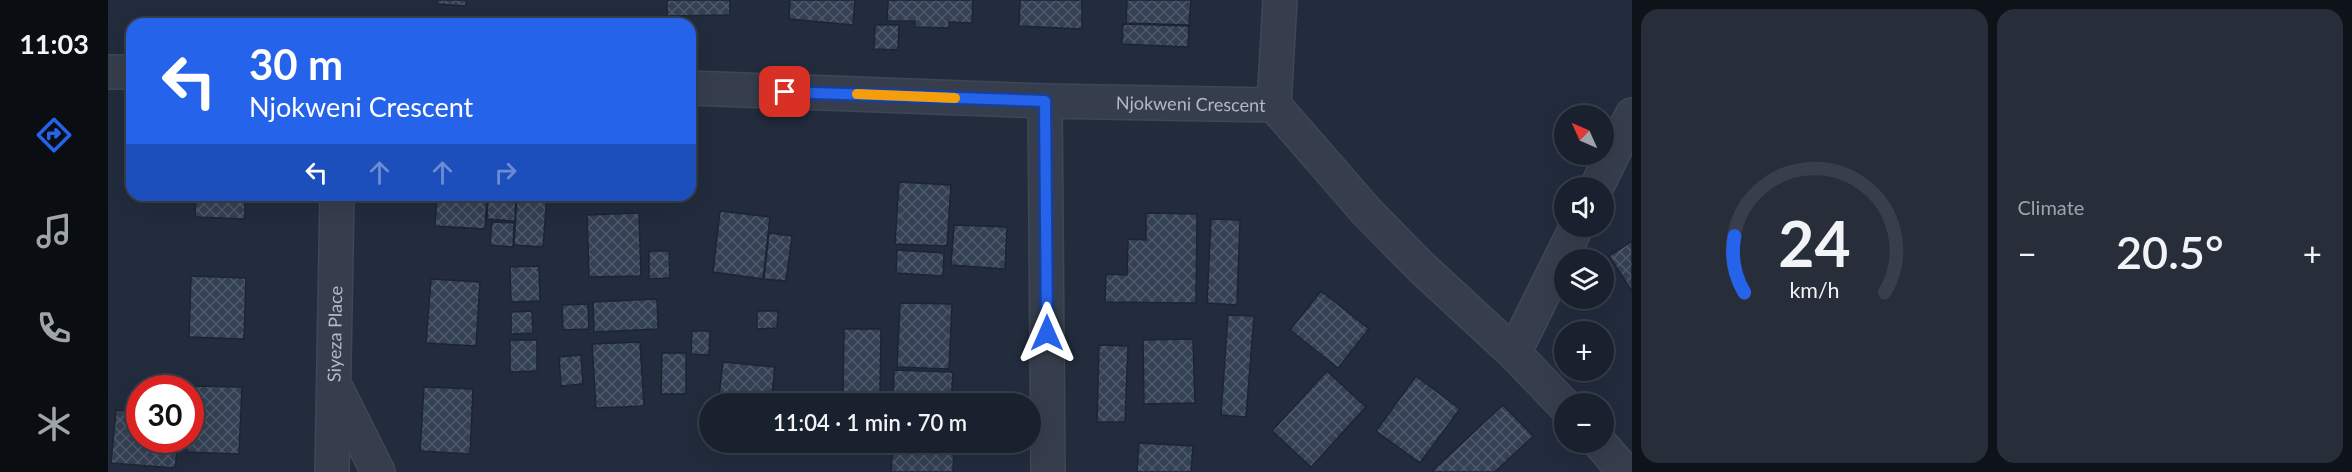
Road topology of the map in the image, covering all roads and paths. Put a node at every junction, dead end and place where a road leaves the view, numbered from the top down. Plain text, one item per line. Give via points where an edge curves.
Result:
1 (1280, 0) edge
2 (108, 72) edge
3 (126, 72) edge
4 (696, 88) edge
5 (1045, 101) junction
6 (1274, 105) junction
7 (1632, 115) edge
8 (1601, 177) edge
9 (337, 201) edge
10 (1571, 237) edge
11 (1514, 352) junction
12 (334, 385) junction
13 (1554, 394) edge
14 (1609, 453) edge
15 (332, 472) edge
16 (378, 472) edge
17 (1048, 472) edge
18 (1625, 472) edge

1 - 6 street
2 - 3 street
4 - 5 street, Njokweni Crescent
5 - 6 street, Njokweni Crescent
5 - 17 street
6 - 11 street, Njokweni Crescent via 1366,211
7 - 8 street
9 - 12 street, Siyeza Place
10 - 11 street
11 - 13 street, Njokweni Crescent
12 - 15 street, Siyeza Place
12 - 16 street
14 - 18 street

